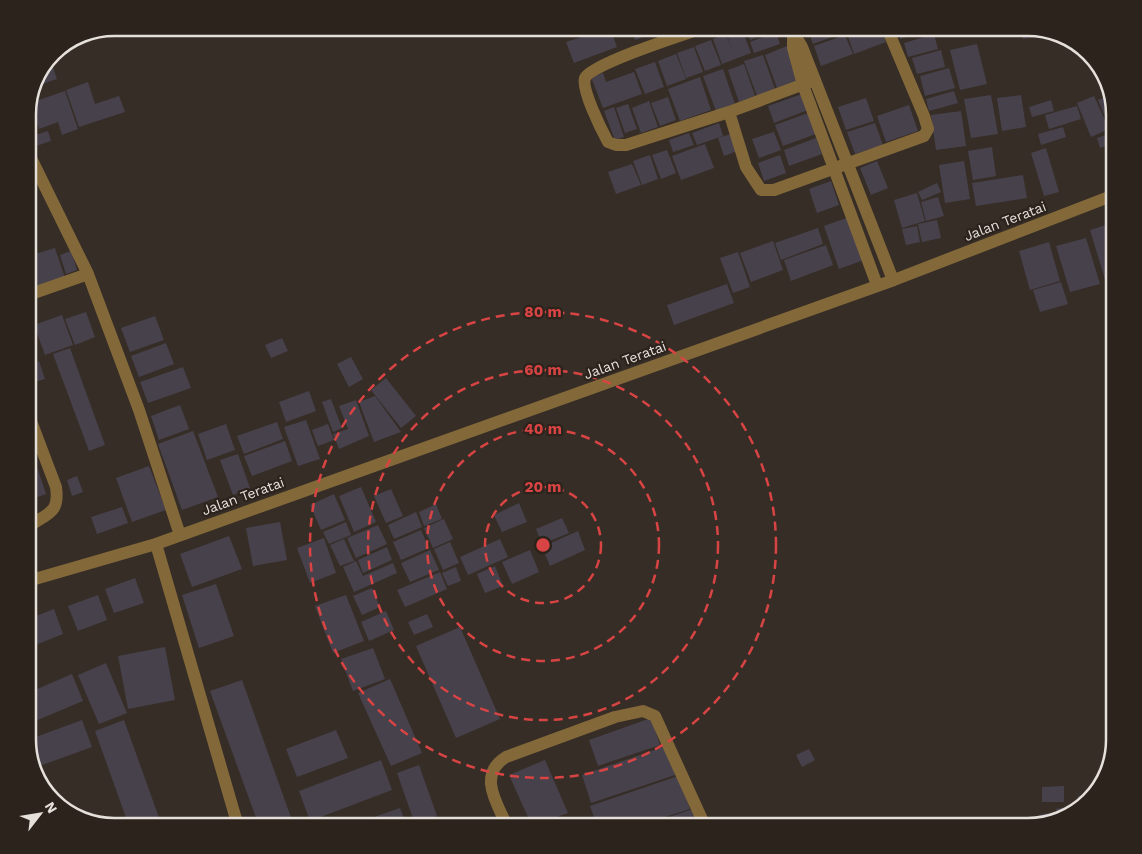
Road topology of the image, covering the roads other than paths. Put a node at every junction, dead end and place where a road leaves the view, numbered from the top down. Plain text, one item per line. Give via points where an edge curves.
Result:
1 (679, 36) edge
2 (792, 36) edge
3 (796, 36) edge
4 (890, 36) edge
5 (815, 80) junction
6 (803, 85) junction
7 (729, 112) junction
8 (846, 164) junction
9 (832, 169) junction
10 (36, 172) edge
11 (1106, 198) edge
12 (88, 274) junction
13 (893, 280) junction
14 (877, 286) junction
15 (36, 292) edge
16 (36, 434) edge
17 (36, 523) edge
18 (180, 535) junction
19 (156, 544) junction
20 (36, 579) edge
21 (236, 818) edge
22 (504, 818) edge
23 (701, 818) edge

1 - 7 street via 587,74 584,80 586,91 608,142 626,145
2 - 6 street
3 - 5 street
4 - 8 street via 928,129 924,136 913,141
5 - 6 street
5 - 8 street
6 - 7 street
6 - 9 street
7 - 9 street via 746,167 761,190 774,190
8 - 9 street
8 - 13 street
9 - 14 street
10 - 12 street
11 - 13 street, Jalan Teratai
12 - 15 street
12 - 18 street via 139,410
13 - 14 street, Jalan Teratai
14 - 18 street, Jalan Teratai
16 - 17 street via 58,500 49,516
18 - 19 street, Jalan Teratai
19 - 20 street, Jalan Teratai
19 - 21 street
22 - 23 street via 490,786 497,762 615,717 643,711 655,716

